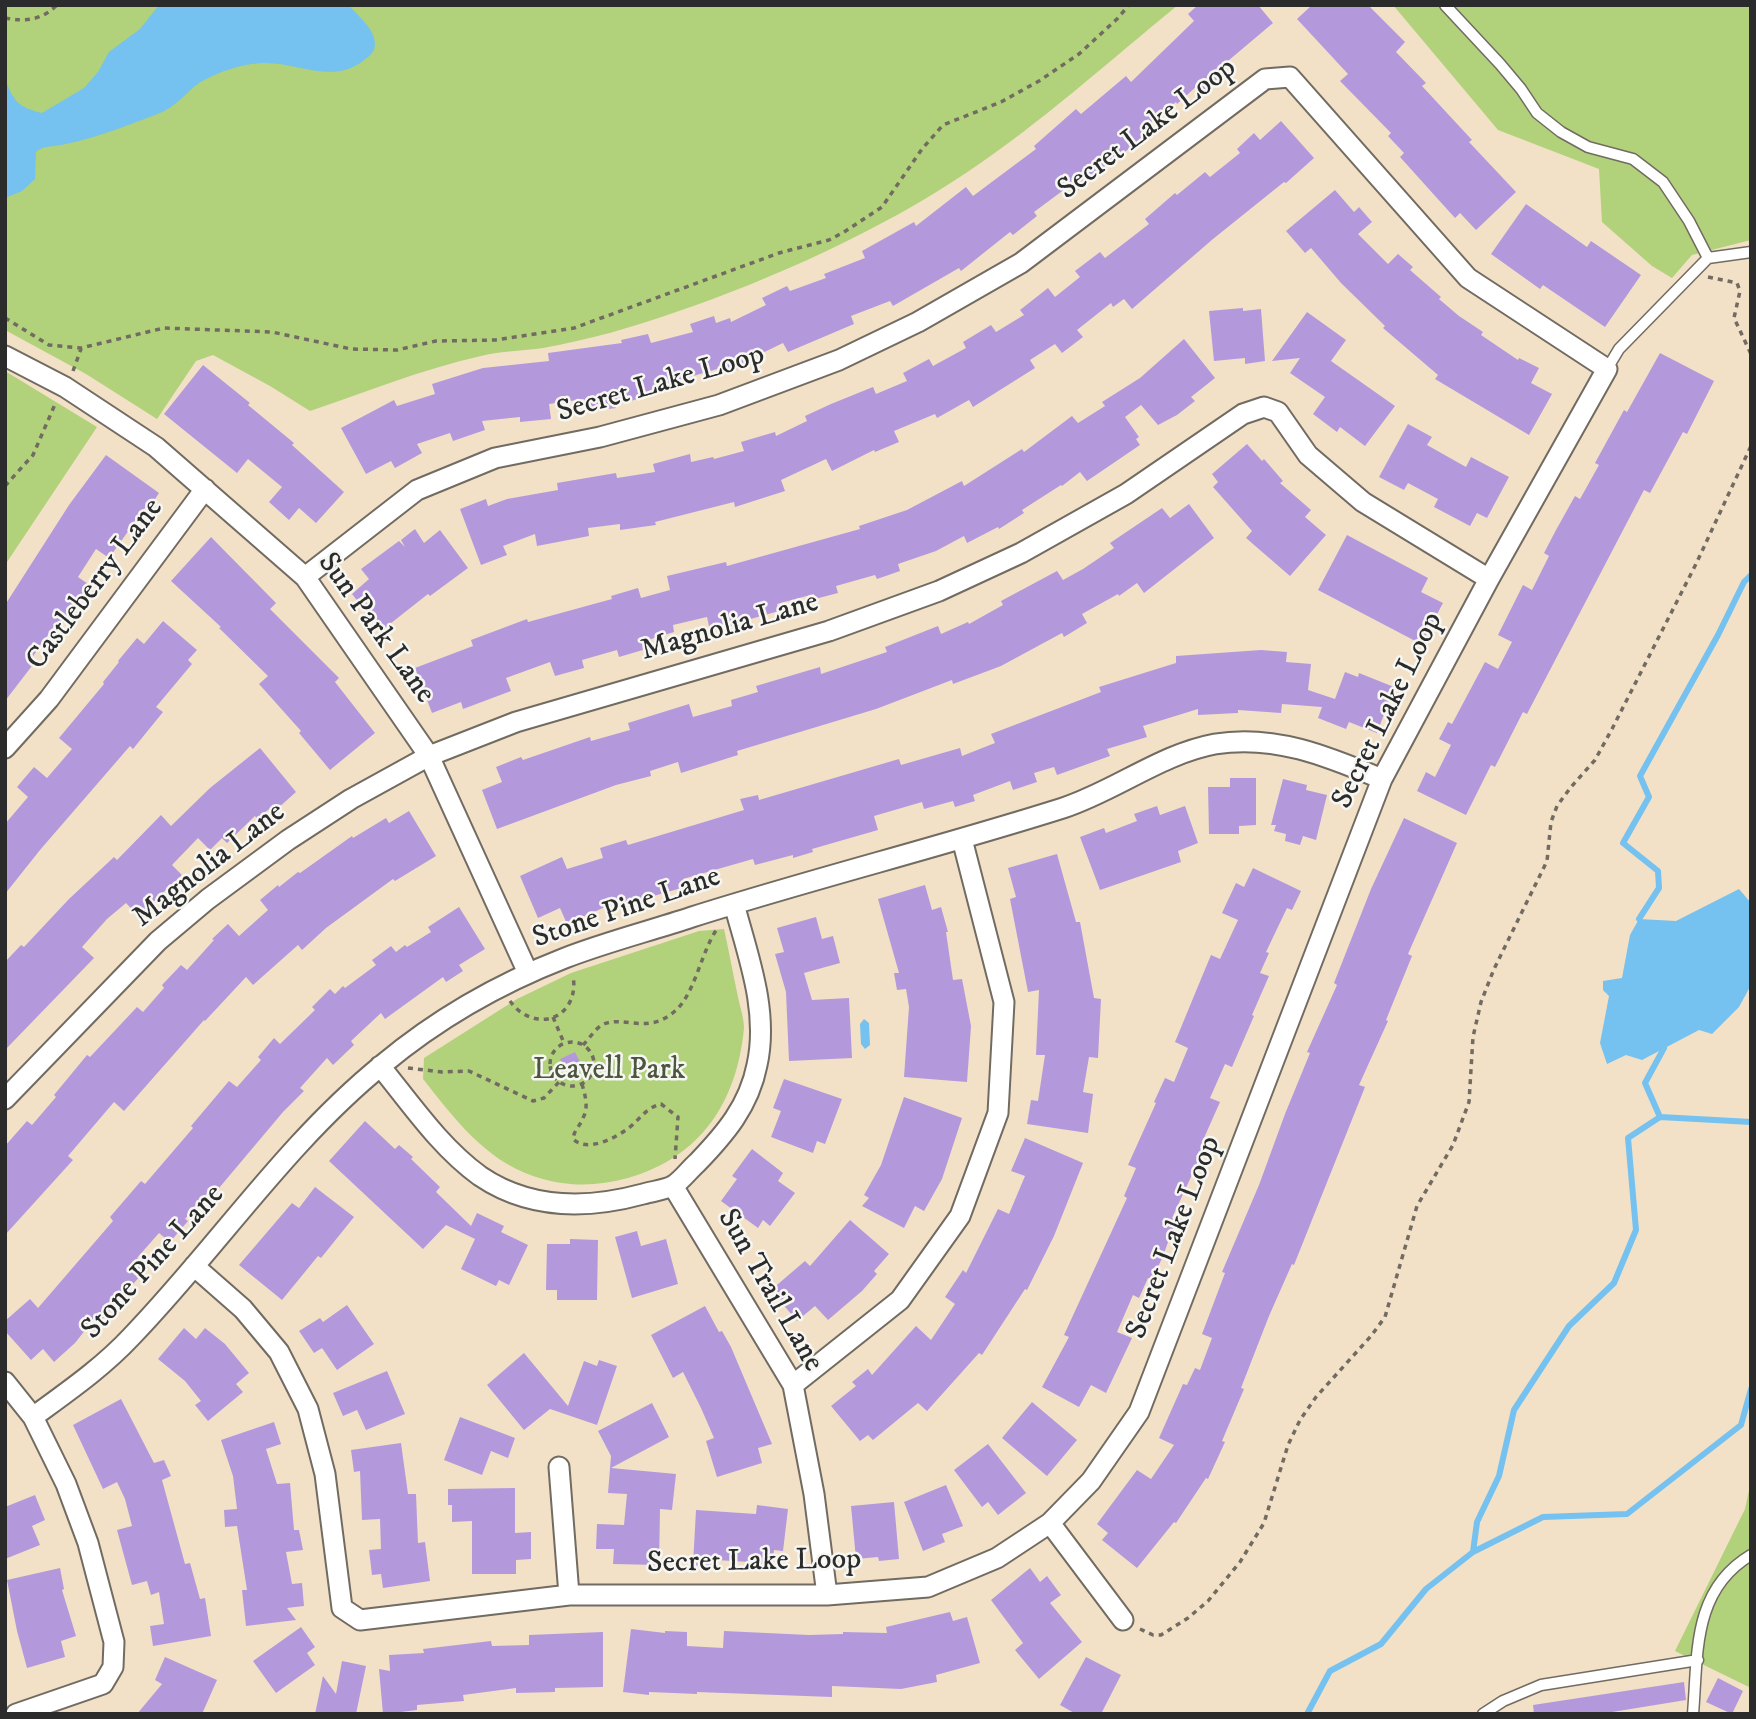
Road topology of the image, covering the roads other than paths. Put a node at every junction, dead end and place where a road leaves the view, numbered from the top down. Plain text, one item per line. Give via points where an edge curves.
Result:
1 (1445, 5) edge
2 (1751, 251) edge
3 (1708, 258) junction
4 (5, 356) edge
5 (1607, 369) junction
6 (205, 488) junction
7 (305, 577) junction
8 (1489, 579) junction
9 (5, 748) edge
10 (429, 756) junction
11 (1382, 779) junction
12 (962, 839) junction
13 (734, 904) junction
14 (528, 973) junction
15 (380, 1066) junction
16 (5, 1099) edge
17 (673, 1186) junction
18 (194, 1266) junction
19 (5, 1382) edge
20 (793, 1385) junction
21 (33, 1417) junction
22 (559, 1467) dead end
23 (1050, 1523) junction
24 (1751, 1555) edge
25 (569, 1595) junction
26 (827, 1595) junction
27 (1123, 1620) road end
28 (1698, 1660) junction
29 (16, 1714) edge
30 (1483, 1714) edge
31 (1693, 1714) edge

1 - 3 lane via 1500,64 1537,113 1588,147 1633,159 1663,182
2 - 3 lane
3 - 5 lane via 1619,349
4 - 6 street, Sun Park Lane via 65,387 156,447
5 - 7 street, Secret Lake Loop via 1468,278 1290,77 1265,79 1021,263 918,322 839,360 719,405 600,437 495,458 417,490
5 - 8 street, Secret Lake Loop
6 - 7 street, Sun Park Lane
6 - 9 street, Castleberry Lane via 49,699
7 - 10 street, Sun Park Lane
8 - 10 street, Magnolia Lane via 1363,502 1308,455 1278,412 1264,407 1242,414 1126,494 1021,553 939,591 829,631 516,722
8 - 11 street, Secret Lake Loop
10 - 14 street, Sun Park Lane
10 - 16 street, Magnolia Lane via 351,799 208,899 158,941
11 - 12 street, Stone Pine Lane via 1319,753 1285,745 1251,741 1213,744 1168,759 1069,806
11 - 23 street, Secret Lake Loop via 1139,1412 1091,1481
12 - 13 street, Stone Pine Lane
12 - 20 street via 1004,1002 998,1113 960,1216 900,1300
13 - 14 street, Stone Pine Lane
13 - 17 street via 757,990 761,1034 757,1066 745,1103 724,1136
14 - 15 street, Stone Pine Lane via 432,1026
15 - 17 street via 460,1159 512,1192 581,1206
15 - 18 street, Stone Pine Lane via 306,1137
17 - 20 street, Sun Trail Lane
18 - 21 street, Stone Pine Lane via 130,1339
18 - 25 street, Secret Lake Loop via 243,1309 279,1352 308,1409 325,1474 342,1608 360,1620
19 - 21 street
20 - 26 street, Sun Trail Lane
21 - 29 street via 88,1543 114,1642 113,1667 103,1684
22 - 25 street
23 - 26 street, Secret Lake Loop via 997,1558 928,1587
23 - 27 street
24 - 28 lane via 1731,1569 1710,1598
25 - 26 street, Secret Lake Loop
28 - 30 lane via 1541,1685
28 - 31 lane

